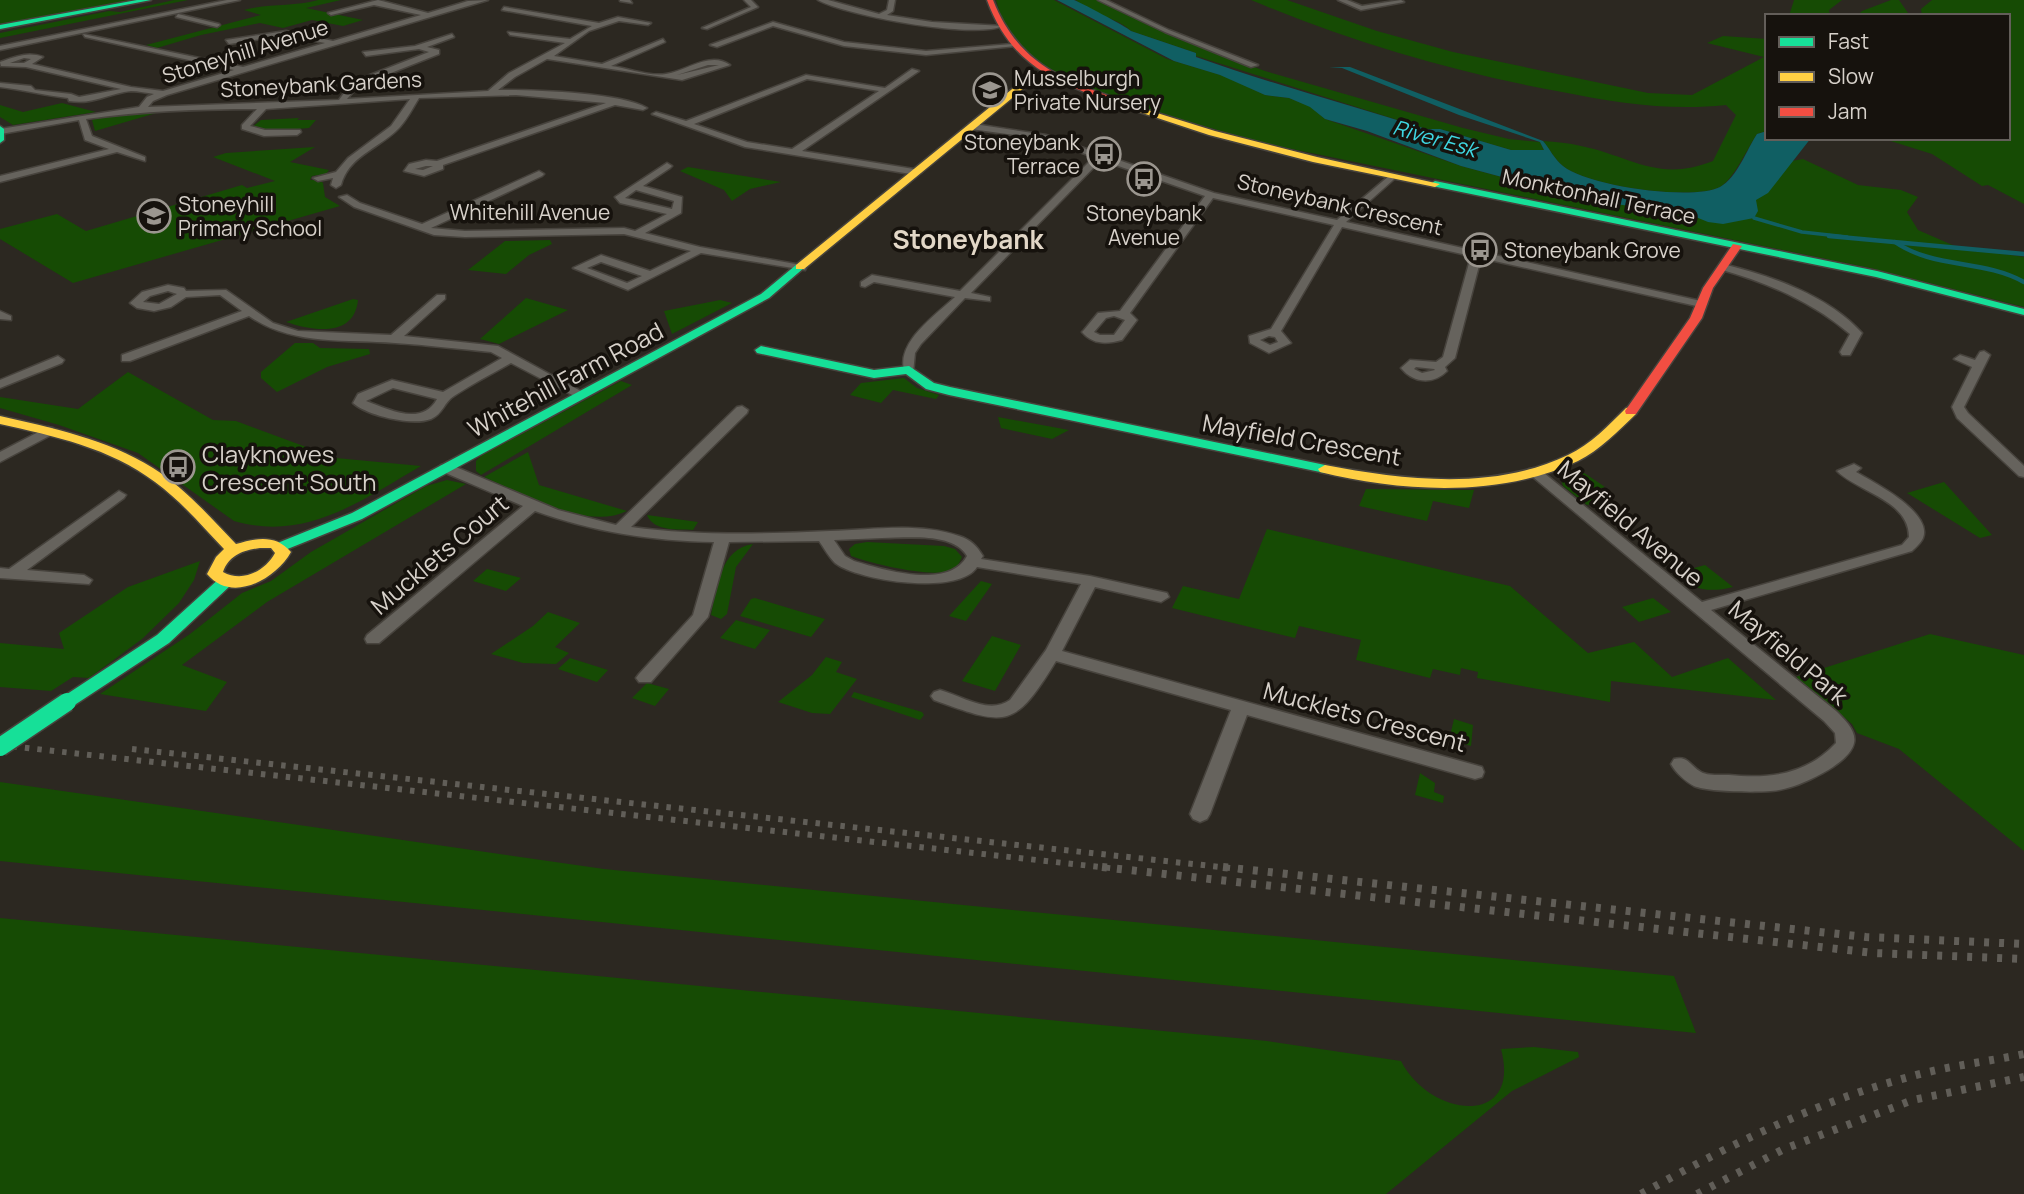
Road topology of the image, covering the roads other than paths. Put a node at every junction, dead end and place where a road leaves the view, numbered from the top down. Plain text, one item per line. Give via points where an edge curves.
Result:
1 (148, 0) edge
2 (237, 0) edge
3 (384, 0) edge
4 (485, 0) edge
5 (747, 0) edge
6 (821, 0) edge
7 (892, 0) edge
8 (990, 0) edge
9 (1101, 0) edge
10 (1340, 0) edge
11 (1401, 2) dead end
12 (374, 3) junction
13 (504, 9) dead end
14 (331, 13) dead end
15 (429, 14) junction
16 (170, 15) junction
17 (880, 16) junction
18 (648, 23) dead end
19 (217, 24) dead end
20 (601, 25) junction
21 (1000, 26) junction
22 (0, 27) edge
23 (705, 28) dead end
24 (510, 33) dead end
25 (80, 34) junction
26 (452, 36) dead end
27 (569, 41) junction
28 (663, 41) dead end
29 (229, 42) dead end
30 (334, 43) junction
31 (714, 45) dead end
32 (1012, 46) junction
33 (419, 47) junction
34 (0, 48) edge
35 (366, 54) dead end
36 (547, 57) junction
37 (26, 65) dead end
38 (1254, 65) dead end
39 (603, 66) junction
40 (41, 68) junction
41 (243, 70) junction
42 (915, 71) dead end
43 (1048, 73) junction
44 (665, 77) junction
45 (0, 82) edge
46 (131, 89) junction
47 (886, 90) junction
48 (164, 93) junction
49 (490, 93) junction
50 (416, 96) junction
51 (80, 100) junction
52 (342, 101) junction
53 (615, 102) junction
54 (69, 107) dead end
55 (262, 107) junction
56 (643, 108) dead end
57 (141, 110) junction
58 (656, 114) dead end
59 (82, 118) junction
60 (686, 124) junction
61 (974, 127) junction
62 (0, 130) edge
63 (292, 131) dead end
64 (0, 140) edge
65 (116, 150) junction
66 (794, 152) junction
67 (1098, 158) junction
68 (142, 159) dead end
69 (438, 164) dead end
70 (667, 166) dead end
71 (917, 172) junction
72 (318, 177) dead end
73 (536, 178) dead end
74 (0, 179) edge
75 (1390, 179) dead end
76 (635, 187) junction
77 (1211, 195) junction
78 (344, 197) dead end
79 (676, 213) junction
80 (1339, 225) junction
81 (422, 228) junction
82 (638, 233) junction
83 (1737, 246) junction
84 (700, 250) junction
85 (1477, 255) junction
86 (1723, 267) junction
87 (801, 268) junction
88 (650, 275) junction
89 (865, 284) dead end
90 (183, 294) dead end
91 (962, 295) junction
92 (441, 297) dead end
93 (986, 299) dead end
94 (1701, 304) junction
95 (251, 312) junction
96 (2024, 312) edge
97 (1123, 314) dead end
98 (1274, 334) dead end
99 (394, 339) junction
100 (761, 350) dead end
101 (1846, 352) dead end
102 (512, 357) junction
103 (127, 358) dead end
104 (1960, 359) dead end
105 (58, 360) dead end
106 (1439, 366) dead end
107 (909, 370) junction
108 (32, 371) junction
109 (46, 377) dead end
110 (0, 384) edge
111 (582, 395) junction
112 (445, 396) junction
113 (742, 410) dead end
114 (0, 419) edge
115 (48, 431) junction
116 (0, 458) edge
117 (446, 467) junction
118 (1854, 468) dead end
119 (1534, 472) junction
120 (2024, 473) edge
121 (119, 495) dead end
122 (534, 505) junction
123 (620, 529) junction
124 (822, 536) junction
125 (723, 537) junction
126 (280, 547) junction
127 (233, 550) junction
128 (973, 562) junction
129 (6, 574) edge
130 (85, 580) dead end
131 (226, 581) junction
132 (1090, 581) junction
133 (1161, 597) dead end
134 (1698, 608) junction
135 (373, 639) dead end
136 (1051, 654) junction
137 (645, 678) dead end
138 (940, 696) dead end
139 (1241, 707) junction
140 (0, 747) edge
141 (1680, 764) dead end
142 (1475, 772) dead end
143 (1200, 814) dead end

1 - 22 street
2 - 16 street
3 - 12 street
4 - 15 street, Stoneyhill Avenue
5 - 23 street via 755,5
6 - 17 street
7 - 17 street via 890,10
8 - 21 street
9 - 38 street
10 - 11 street via 1361,8
12 - 14 street
12 - 15 street
13 - 20 street
15 - 30 street, Stoneyhill Avenue
16 - 19 street
16 - 25 street
17 - 21 street via 944,27
18 - 20 street via 618,19
20 - 27 street
21 - 32 street
24 - 27 street
25 - 34 street
25 - 41 street
26 - 33 street
27 - 36 street
28 - 39 street
29 - 30 street via 286,33
30 - 41 street, Stoneyhill Avenue
31 - 32 street via 773,24 835,42 931,54
32 - 43 street, Monktonhall Terrace
33 - 35 street
33 - 52 street via 436,52 355,84
36 - 39 street
36 - 49 street
37 - 40 street
39 - 44 street
40 - 45 street
40 - 46 street
41 - 48 street, Stoneyhill Avenue
42 - 47 street
43 - 61 street via 1031,78
43 - 83 street, Monktonhall Terrace via 1089,92 1256,146
44 - 44 street via 682,78 726,65 708,62
45 - 51 street
46 - 48 street
46 - 51 street
47 - 60 street via 806,77
47 - 66 street
48 - 57 street, Stoneyhill Avenue
49 - 50 street, Stoneybank Gardens
49 - 53 street, Stoneybank Gardens
50 - 52 street, Stoneybank Gardens
50 - 72 street via 396,127 346,163 336,180
51 - 54 street
52 - 55 street, Stoneybank Gardens
53 - 56 street, Stoneybank Gardens
53 - 69 street
55 - 57 street, Stoneybank Gardens
55 - 63 street via 245,127 264,133
57 - 59 street, Stoneybank Gardens
58 - 60 street
59 - 62 street, Stoneybank Gardens
59 - 65 street via 88,138
60 - 66 street via 745,144
61 - 67 street, Stoneybank Crescent via 1043,138
61 - 71 street
62 - 64 street
65 - 68 street
65 - 74 street
66 - 71 street
67 - 77 street, Stoneybank Crescent
67 - 91 street
70 - 76 street, Whitehill Avenue
71 - 87 street, Whitehill Farm Road
73 - 81 street, Whitehill Avenue
75 - 80 street
76 - 79 street, Whitehill Avenue via 679,199
76 - 79 street, Whitehill Avenue via 620,197 623,201
77 - 80 street, Stoneybank Crescent
77 - 97 street
78 - 81 street, Whitehill Avenue
79 - 82 street, Whitehill Avenue
80 - 85 street, Stoneybank Crescent
80 - 98 street
81 - 82 street, Whitehill Avenue via 465,234
82 - 84 street, Whitehill Avenue
83 - 86 street, Mayfield Crescent
83 - 96 street, Monktonhall Terrace via 1931,286
84 - 87 street, Whitehill Avenue
84 - 88 street, Whitehill Avenue
85 - 94 street, Stoneybank Crescent
85 - 106 street via 1449,358
86 - 94 street, Mayfield Crescent
86 - 101 street via 1795,291 1838,316 1856,333
87 - 111 street, Whitehill Farm Road via 729,318
88 - 88 street, Whitehill Avenue via 628,287 578,268 601,258
89 - 91 street via 872,278
90 - 95 street via 222,292
91 - 93 street
91 - 107 street via 909,353
92 - 99 street
94 - 119 street, Mayfield Crescent via 1631,412 1574,457
95 - 99 street via 269,325 297,334
95 - 103 street
99 - 102 street via 485,347
100 - 107 street via 874,374
102 - 111 street
102 - 112 street
104 - 120 street via 1982,360 1958,407 1962,415
105 - 108 street
107 - 119 street, Mayfield Crescent via 930,386 949,391 1371,479 1476,482
108 - 109 street
108 - 110 street
111 - 117 street, Whitehill Farm Road
112 - 112 street via 442,405 418,419 359,403 362,397 392,384
113 - 123 street
114 - 115 street
115 - 116 street
115 - 127 street via 134,463 176,495
117 - 122 street
117 - 126 street, Whitehill Farm Road via 357,516
118 - 134 street via 1844,471 1916,523 1917,541 1907,548
119 - 134 street, Mayfield Avenue
121 - 129 street
122 - 123 street
122 - 135 street, Mucklets Court
123 - 125 street
124 - 125 street
124 - 128 street via 946,537 967,542
124 - 128 street via 840,559 889,575 945,579 966,571
125 - 137 street via 704,609
126 - 127 street, Whitehill Farm Road via 260,543
126 - 131 street via 282,558 269,570 247,580
127 - 131 street via 215,568
128 - 132 street
129 - 130 street
131 - 140 street, bridge via 163,639
132 - 133 street
132 - 136 street
134 - 141 street, Mayfield Park via 1839,724 1845,743 1831,758 1783,783 1695,786
136 - 138 street via 1016,706 1007,711 986,711
136 - 139 street, Mucklets Crescent
139 - 142 street, Mucklets Crescent
139 - 143 street, Mucklets Crescent

